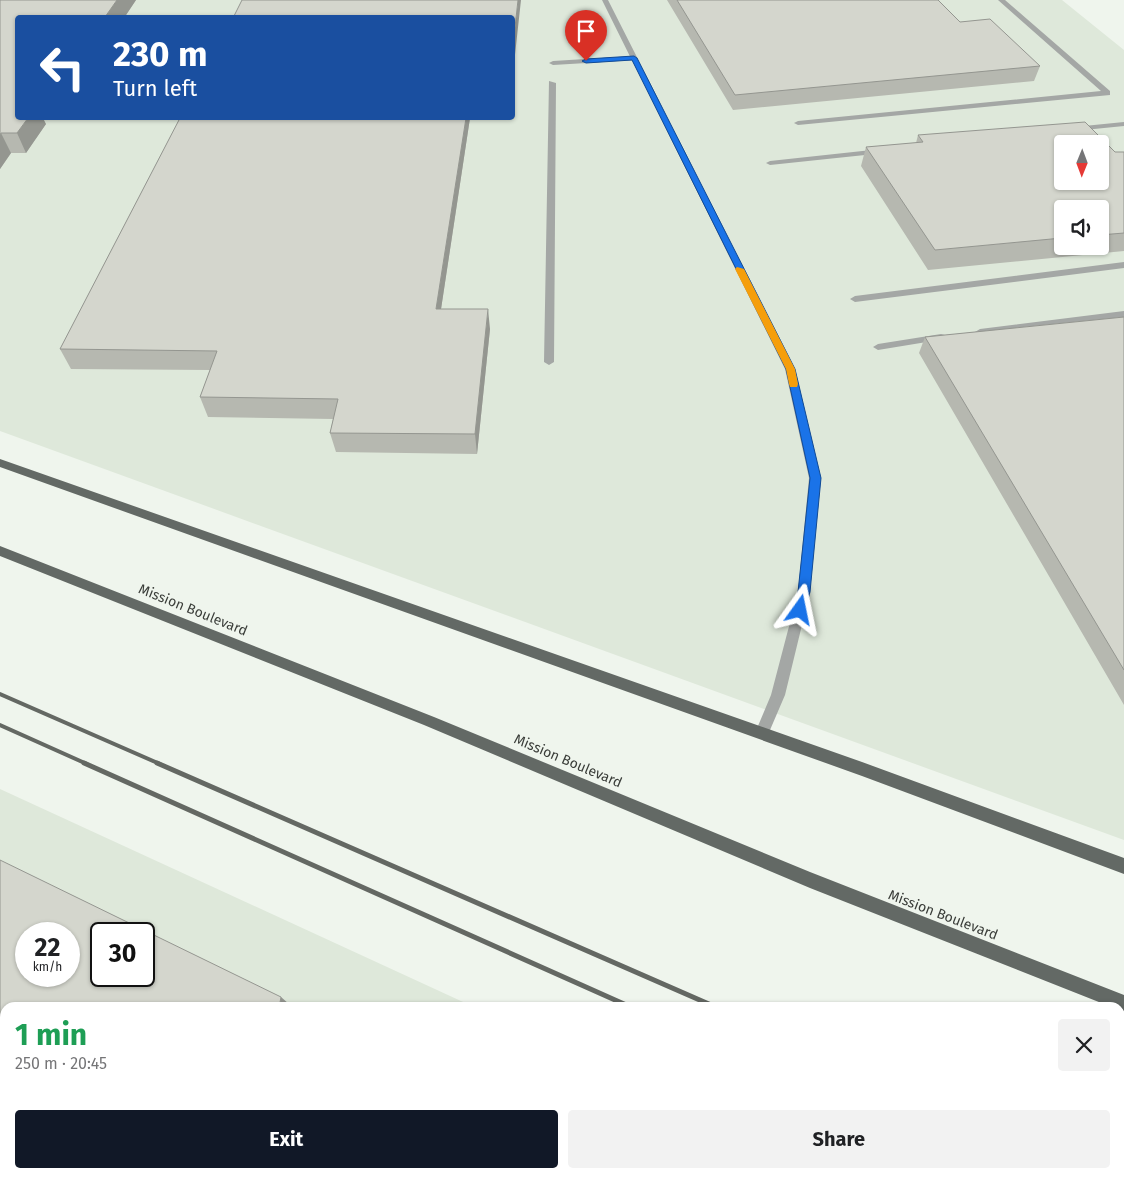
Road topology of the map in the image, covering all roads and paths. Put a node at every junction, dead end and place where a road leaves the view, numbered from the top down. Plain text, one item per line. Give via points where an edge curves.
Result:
1 (605, 0) edge
2 (1001, 0) edge
3 (634, 58) junction
4 (553, 63) dead end
5 (552, 83) dead end
6 (798, 123) dead end
7 (1124, 124) edge
8 (1064, 130) edge
9 (887, 150) edge
10 (770, 163) dead end
11 (1124, 265) edge
12 (855, 299) dead end
13 (1124, 314) edge
14 (972, 333) edge
15 (953, 336) edge
16 (878, 347) dead end
17 (549, 362) dead end
18 (0, 463) edge
19 (0, 551) edge
20 (762, 733) junction
21 (1124, 866) edge
22 (1121, 1002) edge

1 - 3 street
2 - 6 street via 1107,93
3 - 4 street
3 - 20 street via 790,369 815,478 804,592 778,695
5 - 17 street
7 - 8 street
9 - 10 street
11 - 12 street
13 - 14 street
15 - 16 street
18 - 20 main road
19 - 22 main road, Mission Boulevard via 429,721 810,880
20 - 21 main road

